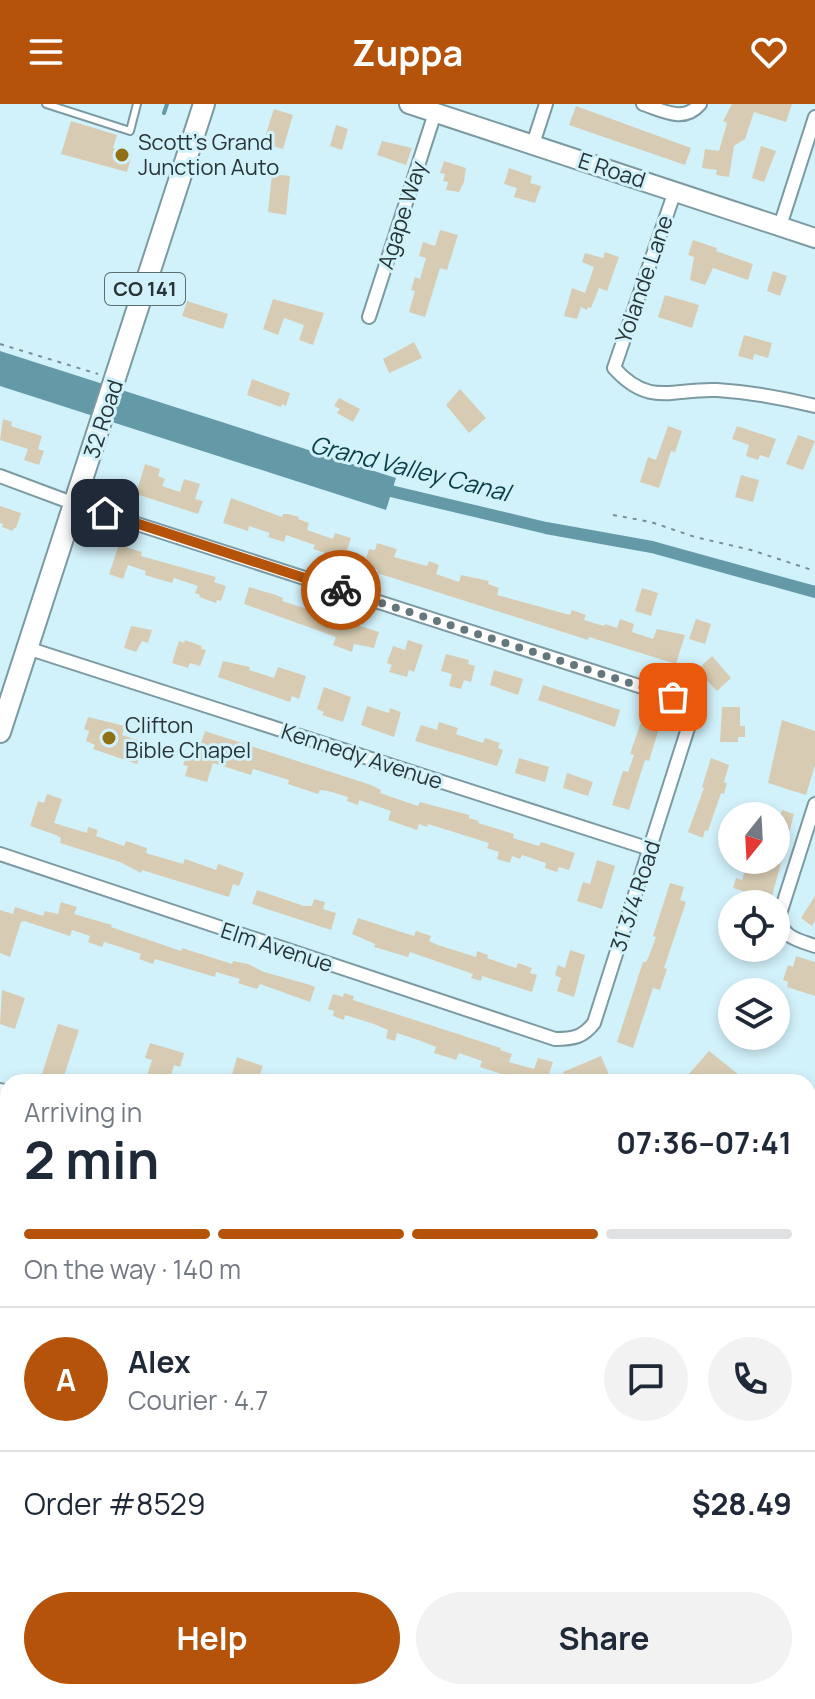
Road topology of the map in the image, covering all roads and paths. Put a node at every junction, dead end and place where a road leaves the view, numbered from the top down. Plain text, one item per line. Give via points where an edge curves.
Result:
1 (46, 104) edge
2 (137, 104) edge
3 (204, 104) edge
4 (409, 104) edge
5 (546, 104) edge
6 (643, 104) edge
7 (696, 108) edge
8 (435, 113) junction
9 (815, 117) edge
10 (533, 144) junction
11 (675, 191) junction
12 (780, 226) junction
13 (815, 238) edge
14 (369, 317) dead end
15 (0, 344) edge
16 (91, 372) dead end
17 (815, 406) edge
18 (0, 476) edge
19 (75, 504) junction
20 (613, 515) dead end
21 (815, 571) edge
22 (27, 648) junction
23 (0, 732) edge
24 (815, 804) edge
25 (812, 821) edge
26 (650, 849) junction
27 (0, 854) edge
28 (815, 946) edge
29 (555, 1039) joint

1 - 2 lane via 130,131
3 - 19 main road, 32 Road / CO 141
4 - 8 street, E Road
5 - 10 street
6 - 7 street via 679,115
8 - 10 street, E Road
8 - 14 street, Agape Way
9 - 12 street
10 - 11 street, E Road
11 - 12 street, E Road
11 - 17 street, Yolande Lane via 614,368 626,382 646,391 675,395 715,390
12 - 13 street, E Road
15 - 16 path
18 - 19 street
19 - 22 main road, 32 Road / CO 141
19 - 26 street, 31 3/4 Road via 673,697 686,709 689,725
20 - 21 path
22 - 23 main road, 32 Road / CO 141
22 - 26 street, Kennedy Avenue
24 - 25 street
25 - 28 street via 779,922 788,936
26 - 29 street, 31 3/4 Road via 594,1023 584,1036
27 - 29 street, Elm Avenue

